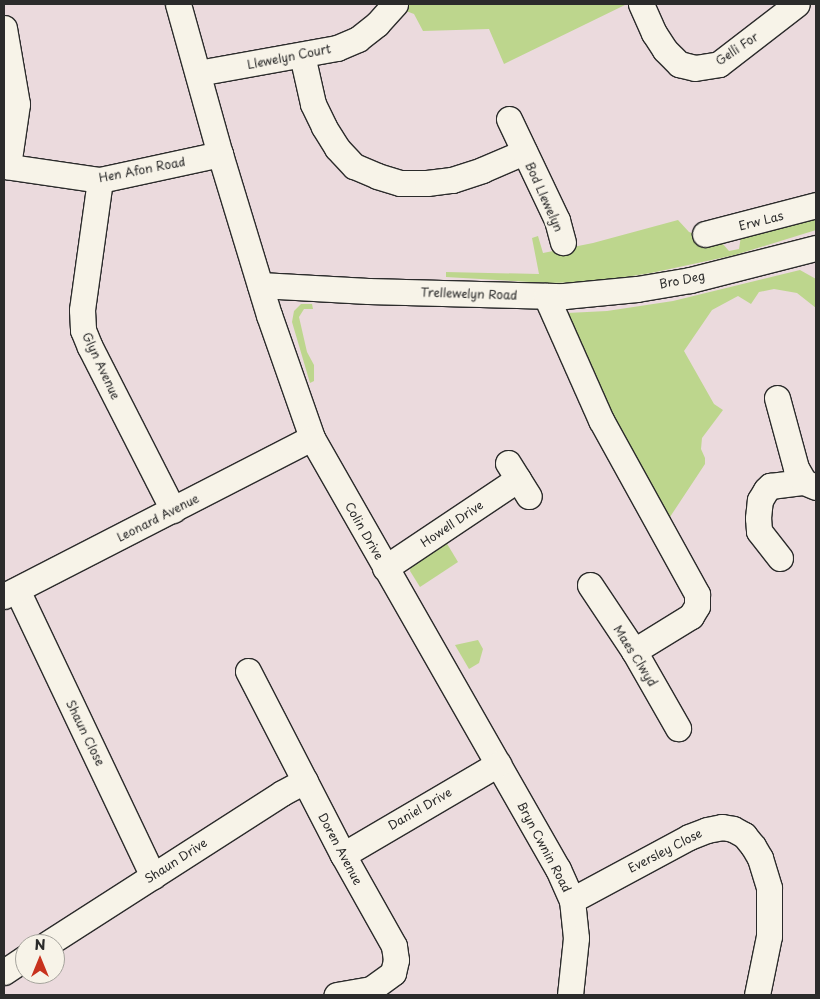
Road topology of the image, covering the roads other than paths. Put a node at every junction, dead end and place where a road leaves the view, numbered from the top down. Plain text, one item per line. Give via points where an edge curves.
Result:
1 (178, 4) edge
2 (395, 4) edge
3 (641, 4) edge
4 (797, 4) edge
5 (4, 28) edge
6 (302, 55) junction
7 (198, 73) junction
8 (509, 119) dead end
9 (524, 152) junction
10 (220, 154) junction
11 (6, 166) edge
12 (100, 180) junction
13 (816, 205) edge
14 (722, 236) dead end
15 (563, 243) dead end
16 (816, 248) edge
17 (260, 285) junction
18 (546, 296) junction
19 (777, 398) dead end
20 (312, 438) junction
21 (518, 479) dead end
22 (810, 485) edge
23 (173, 510) junction
24 (780, 558) dead end
25 (386, 568) junction
26 (10, 593) edge
27 (592, 599) dead end
28 (634, 651) junction
29 (248, 671) dead end
30 (680, 730) dead end
31 (498, 764) junction
32 (305, 781) junction
33 (342, 855) junction
34 (154, 876) junction
35 (572, 900) junction
36 (64, 934) edge
37 (15, 965) edge
38 (4, 972) edge
39 (337, 995) edge
40 (570, 995) edge
41 (757, 995) edge

1 - 7 street
2 - 6 street, Llewelyn Court via 377,24 358,38 337,48
3 - 4 street, Gelli For via 665,50 679,64 695,68 719,64
5 - 11 street via 17,104
6 - 7 street, Llewelyn Court
6 - 9 street, Bod Llewelyn via 313,104 337,148 354,166 400,183 427,183 452,180
7 - 10 street
8 - 9 street, Bod Llewelyn
9 - 15 street, Bod Llewelyn via 557,220
10 - 12 street, Hen Afon Road
10 - 17 street
11 - 12 street, Hen Afon Road
12 - 23 street, Glyn Avenue via 82,310 83,330
13 - 14 street, Erw Las
16 - 18 street, Bro Deg via 690,280 637,289
17 - 18 street, Trellewelyn Road
17 - 20 street, Colin Drive
18 - 28 street via 601,420 697,594 697,606 691,616
19 - 22 street via 796,468
20 - 23 street, Leonard Avenue
20 - 25 street, Colin Drive
21 - 25 street, Howell Drive
22 - 24 street via 770,486 760,500 759,531
23 - 26 street, Leonard Avenue
25 - 31 street, Colin Drive
26 - 34 street, Shaun Close
27 - 28 street, Maes Clwyd
28 - 30 street, Maes Clwyd
29 - 32 street, Doren Avenue
31 - 33 street, Daniel Drive
31 - 35 street, Bryn Cwnin Road via 558,869
32 - 33 street, Doren Avenue
32 - 34 street, Shaun Drive
33 - 39 street, Doren Avenue via 394,946 396,960 393,973 371,989
34 - 36 street, Shaun Drive
35 - 40 street, Bryn Cwnin Road via 576,938
35 - 41 street, Eversley Close via 689,837 722,827 733,829 744,835 753,846 769,888 769,936
37 - 38 street

